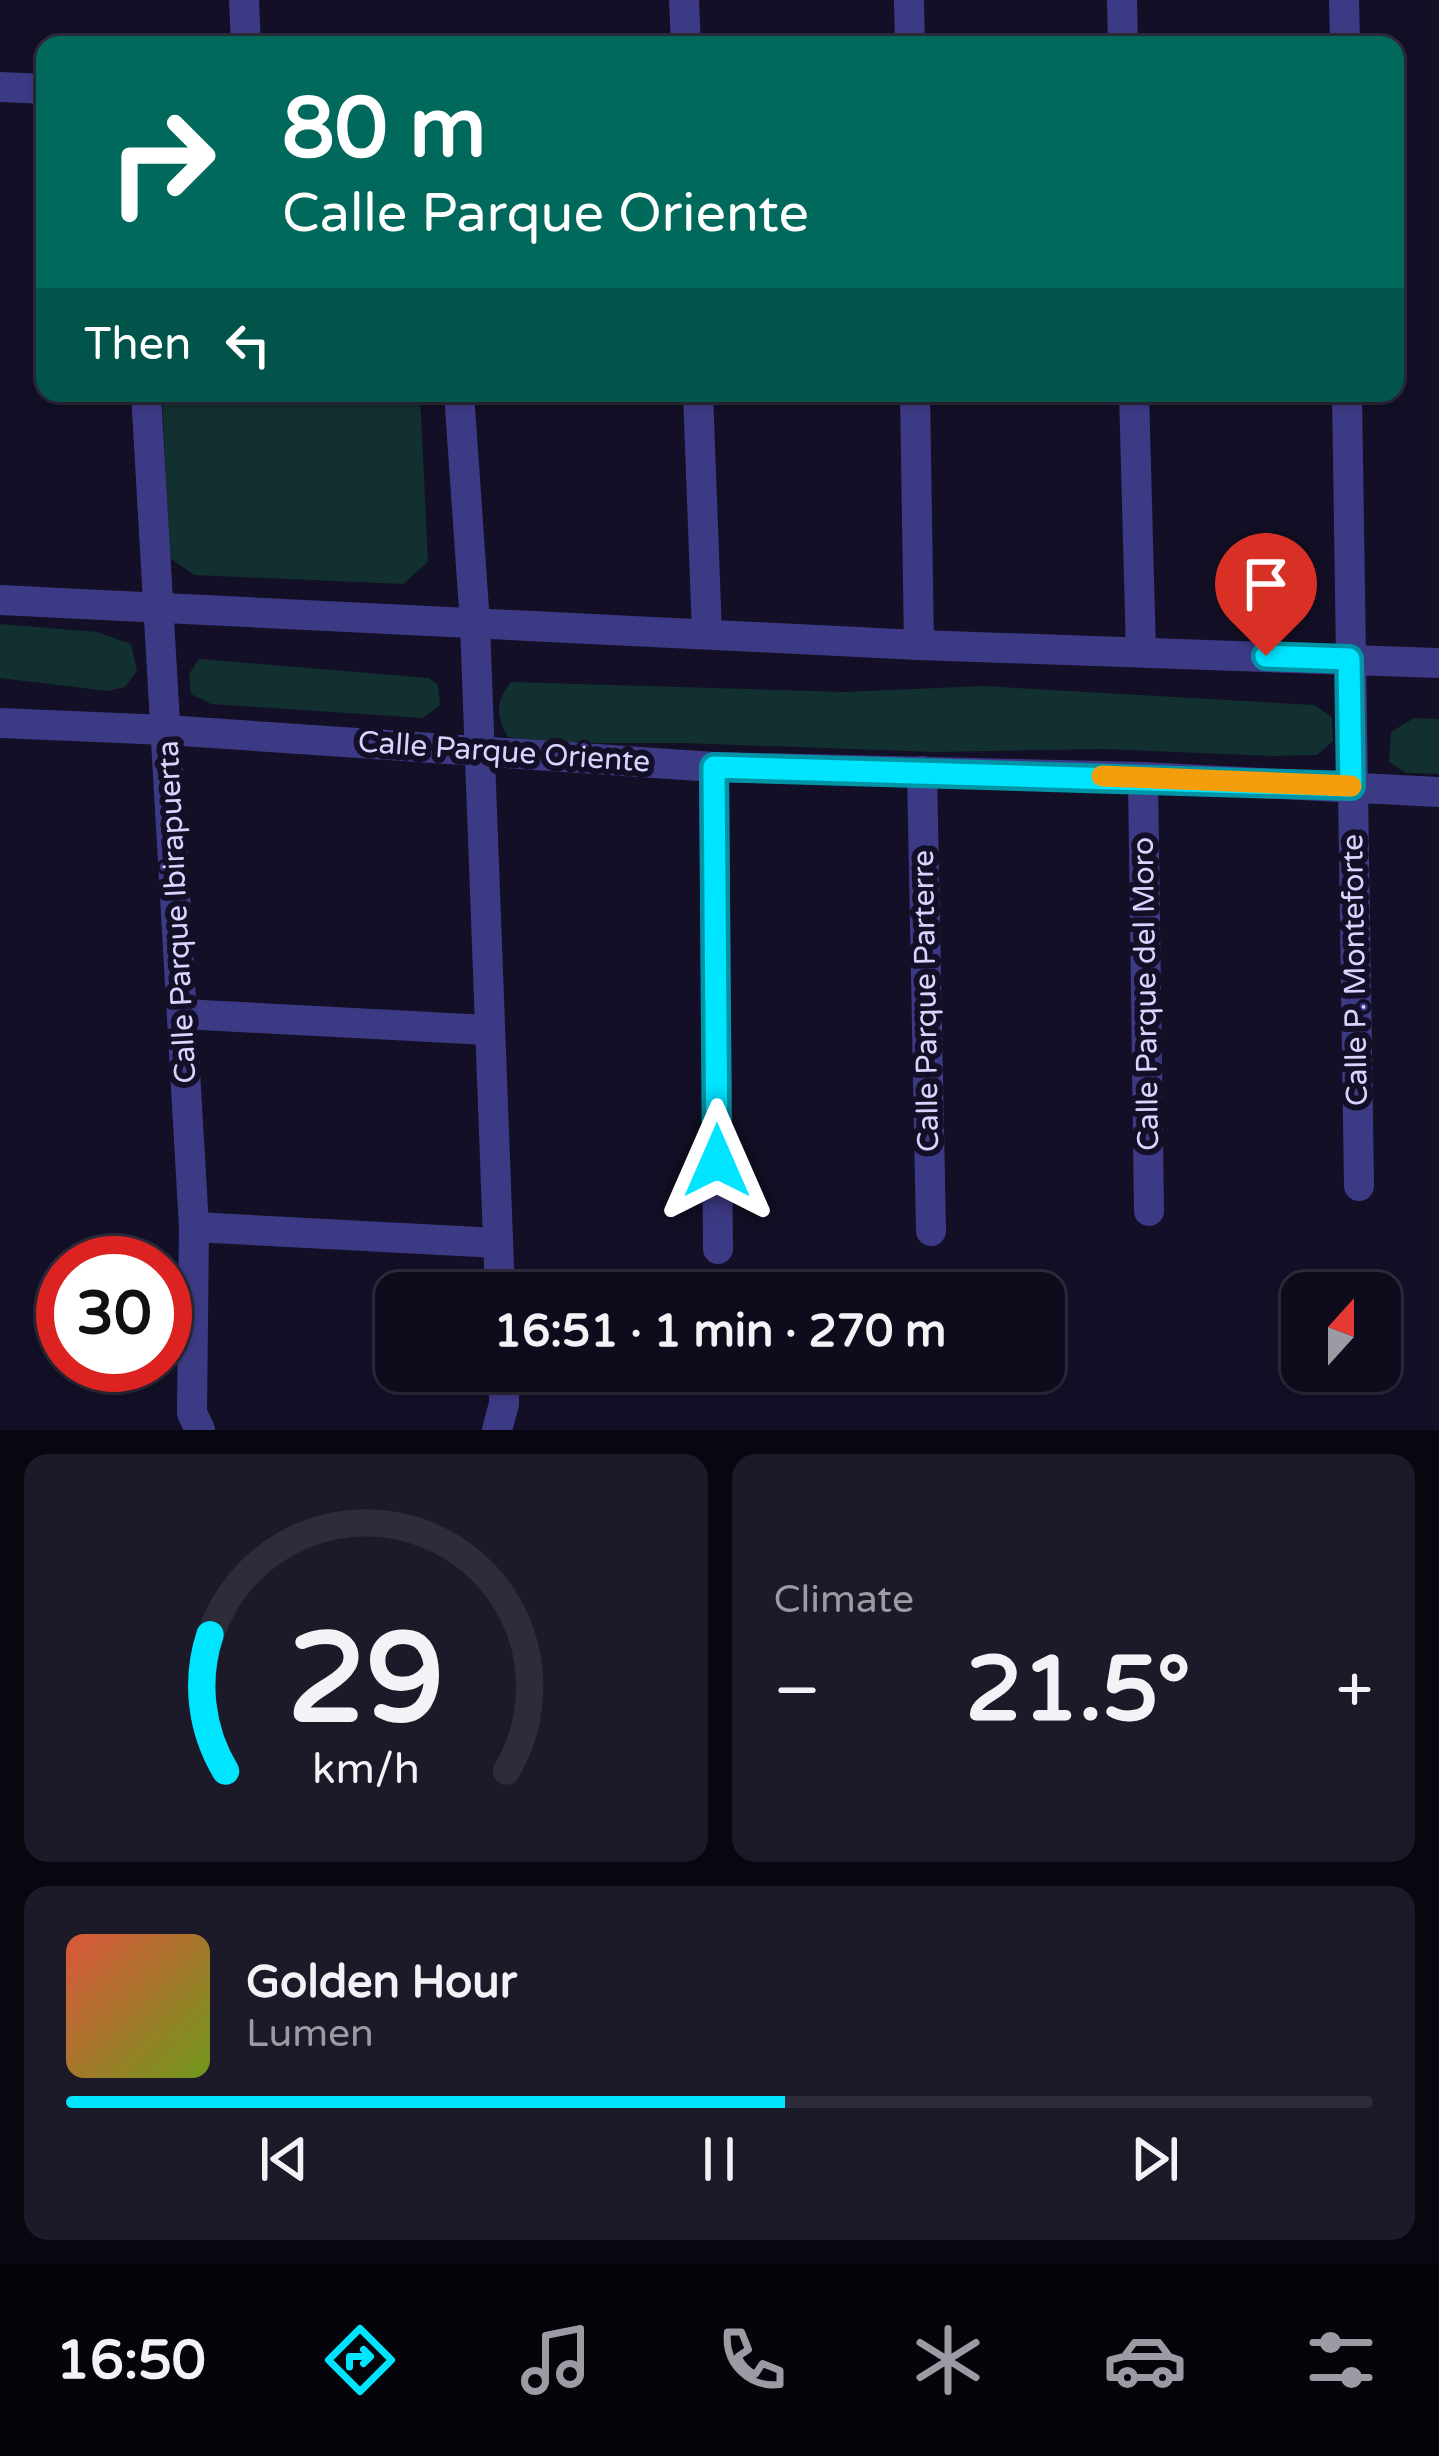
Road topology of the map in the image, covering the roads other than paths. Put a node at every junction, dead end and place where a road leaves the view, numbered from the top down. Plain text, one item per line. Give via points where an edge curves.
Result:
1 (244, 0) edge
2 (684, 0) edge
3 (909, 0) edge
4 (1122, 0) edge
5 (1344, 0) edge
6 (246, 36) edge
7 (686, 36) edge
8 (910, 36) edge
9 (1123, 36) edge
10 (1345, 36) edge
11 (0, 87) edge
12 (36, 89) edge
13 (147, 402) edge
14 (460, 402) edge
15 (698, 402) edge
16 (915, 402) edge
17 (1133, 402) edge
18 (1347, 402) edge
19 (0, 601) edge
20 (161, 608) junction
21 (475, 624) junction
22 (707, 634) junction
23 (919, 645) junction
24 (1141, 652) junction
25 (1349, 659) junction
26 (1439, 663) edge
27 (0, 723) edge
28 (166, 730) junction
29 (479, 750) junction
30 (714, 767) junction
31 (922, 771) junction
32 (1143, 777) junction
33 (1351, 786) junction
34 (1439, 792) edge
35 (182, 1013) junction
36 (488, 1030) junction
37 (1359, 1186) dead end
38 (1149, 1211) dead end
39 (194, 1227) junction
40 (931, 1231) dead end
41 (498, 1243) junction
42 (718, 1249) dead end
43 (499, 1272) edge
44 (504, 1392) edge
45 (200, 1430) edge
46 (497, 1430) edge

1 - 6 street
2 - 7 street
3 - 8 street
4 - 9 street
5 - 10 street
11 - 12 street
13 - 20 street, Calle Parque Ibirapuerta
14 - 21 street
15 - 22 street
16 - 23 street
17 - 24 street
18 - 25 street, Calle P. Monteforte
19 - 20 street
20 - 21 street
20 - 28 street, Calle Parque Ibirapuerta
21 - 22 street
21 - 29 street
22 - 23 street
23 - 24 street
24 - 25 street
25 - 26 street
25 - 33 street, Calle P. Monteforte
27 - 28 street, Calle Parque Oriente
28 - 29 street, Calle Parque Oriente
28 - 35 street, Calle Parque Ibirapuerta
29 - 30 street, Calle Parque Oriente
29 - 36 street
30 - 31 street, Calle Parque Oriente
30 - 42 street
31 - 32 street, Calle Parque Oriente
31 - 40 street, Calle Parque Parterre
32 - 33 street, Calle Parque Oriente
32 - 38 street, Calle Parque del Moro
33 - 34 street, Calle Parque Oriente
33 - 37 street, Calle P. Monteforte
35 - 36 street
35 - 39 street, Calle Parque Ibirapuerta
36 - 41 street
39 - 41 street
39 - 45 street, Calle Parque Ibirapuerta via 192,1400
41 - 43 street
44 - 46 street

